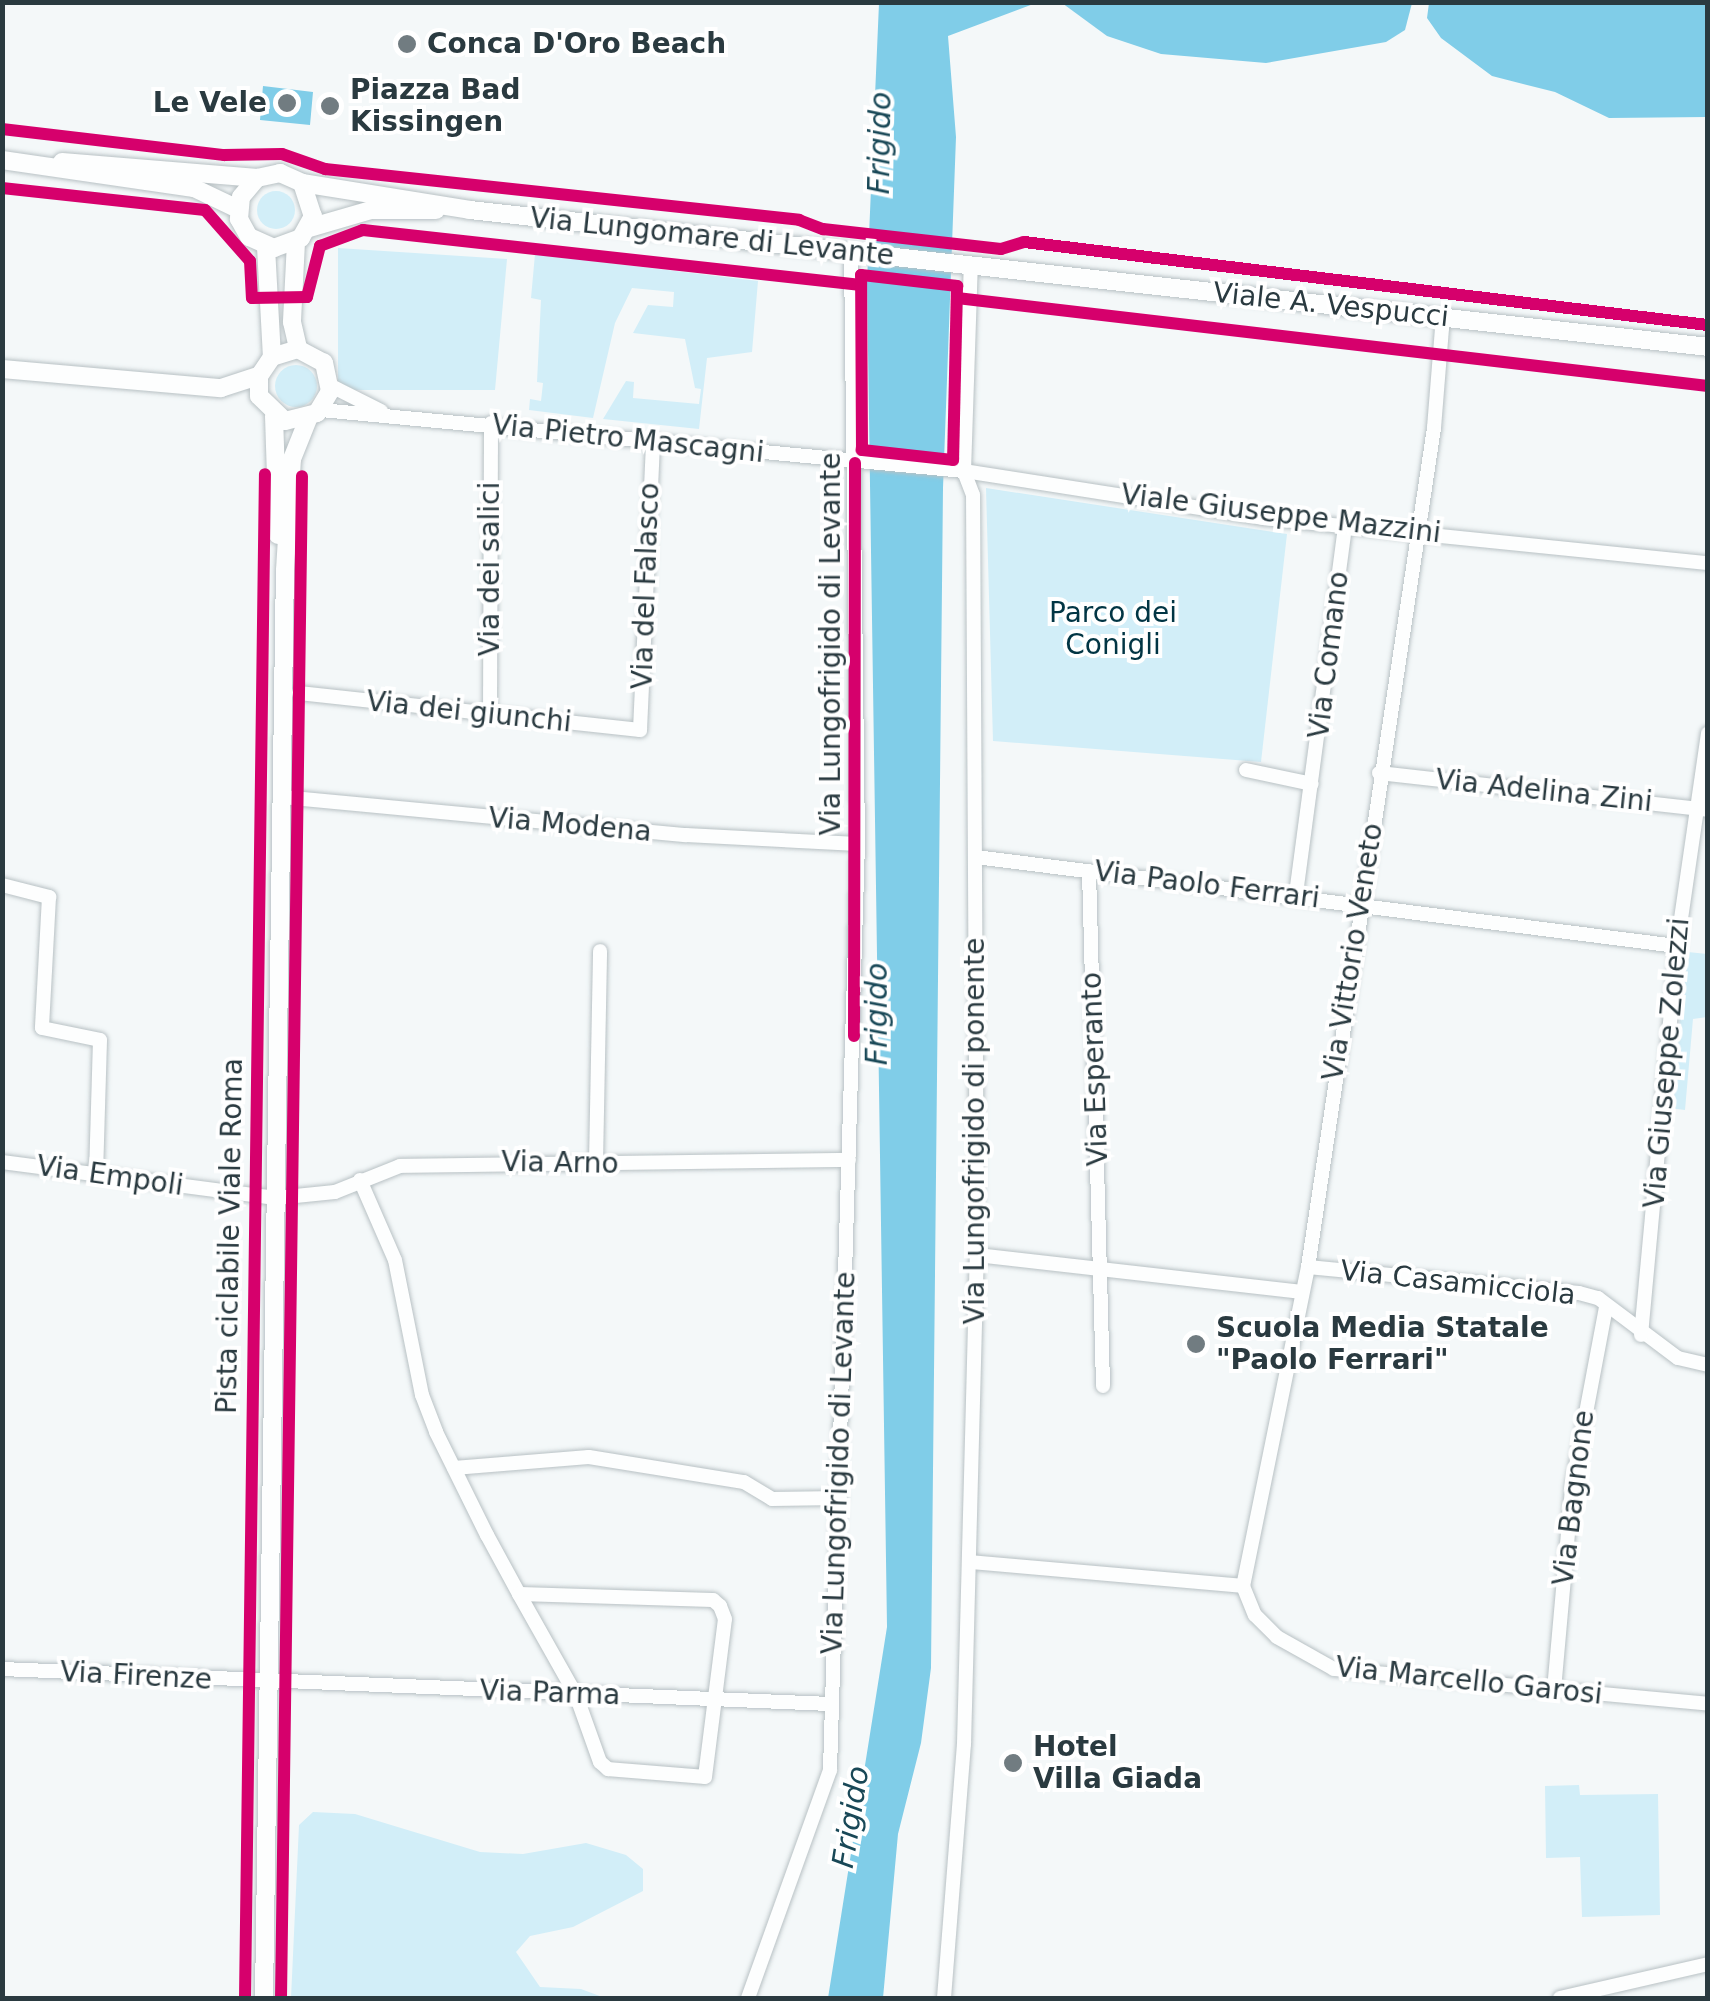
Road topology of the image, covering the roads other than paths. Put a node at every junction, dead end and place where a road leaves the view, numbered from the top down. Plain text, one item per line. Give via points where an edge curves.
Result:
1 (2, 160) edge
2 (26, 162) junction
3 (257, 178) junction
4 (302, 183) junction
5 (238, 208) junction
6 (470, 210) junction
7 (303, 235) junction
8 (266, 247) junction
9 (857, 253) junction
10 (963, 264) junction
11 (1443, 316) junction
12 (1708, 347) edge
13 (298, 349) junction
14 (272, 357) junction
15 (2, 369) edge
16 (259, 376) junction
17 (159, 386) junction
18 (331, 386) junction
19 (261, 401) junction
20 (315, 414) junction
21 (274, 416) junction
22 (401, 418) junction
23 (491, 424) junction
24 (652, 442) junction
25 (862, 463) junction
26 (957, 471) junction
27 (1346, 526) junction
28 (1414, 530) junction
29 (1708, 563) edge
30 (285, 570) junction
31 (299, 693) dead end
32 (490, 714) junction
33 (640, 730) joint
34 (1708, 733) edge
35 (1246, 770) dead end
36 (1380, 773) junction
37 (1312, 784) junction
38 (282, 797) junction
39 (1700, 809) edge
40 (858, 844) junction
41 (976, 858) junction
42 (1090, 871) junction
43 (2, 886) edge
44 (1296, 894) junction
45 (1360, 906) junction
46 (1676, 946) junction
47 (600, 951) dead end
48 (849, 1160) junction
49 (2, 1162) edge
50 (596, 1163) junction
51 (96, 1173) junction
52 (360, 1180) junction
53 (276, 1198) junction
54 (977, 1256) junction
55 (1308, 1266) junction
56 (1100, 1268) junction
57 (1300, 1292) junction
58 (1606, 1307) junction
59 (1641, 1335) junction
60 (1708, 1366) edge
61 (1102, 1386) dead end
62 (454, 1468) junction
63 (840, 1498) junction
64 (970, 1562) junction
65 (1243, 1586) junction
66 (519, 1594) junction
67 (2, 1669) edge
68 (270, 1682) junction
69 (1554, 1690) junction
70 (576, 1695) junction
71 (715, 1699) junction
72 (830, 1704) junction
73 (1708, 1704) edge
74 (1708, 1964) edge
75 (264, 1998) edge
76 (748, 1998) edge
77 (944, 1998) edge
78 (1560, 1998) edge

1 - 2 main road
2 - 3 main road via 130,163
2 - 5 main road via 194,188
3 - 4 main road via 280,173
3 - 5 main road
4 - 6 main road, Via Lungomare di Levante
4 - 7 main road via 313,204
5 - 8 main road via 242,228
6 - 7 main road, Via Lungomare di Levante via 371,210
6 - 9 main road, Via Lungomare di Levante
7 - 8 main road
7 - 13 main road via 292,322
8 - 14 main road
9 - 10 main road, Via Lungomare di Levante
9 - 25 street, Via Lungofrigido di Levante
10 - 11 main road, Viale A. Vespucci
10 - 26 street, Via Lungofrigido di ponente
11 - 12 main road, Viale A. Vespucci
11 - 28 street, Via Vittorio Veneto via 1434,428
13 - 14 main road
13 - 18 main road via 320,359
14 - 16 main road
15 - 17 main road
16 - 17 main road via 228,388
16 - 19 main road
17 - 19 main road
18 - 20 main road
18 - 22 street, Via Pietro Mascagni
19 - 21 main road
20 - 21 main road
20 - 22 street, Via Pietro Mascagni
20 - 30 main road via 292,458
21 - 30 main road
22 - 23 street, Via Pietro Mascagni
23 - 24 street, Via Pietro Mascagni
23 - 32 street, Via dei salici
24 - 25 street, Via Pietro Mascagni
24 - 33 street, Via del Falasco
25 - 26 street, Viale Giuseppe Mazzini
25 - 40 street, Via Lungofrigido di Levante
26 - 27 street, Viale Giuseppe Mazzini
26 - 41 street, Via Lungofrigido di ponente via 973,496
27 - 28 street, Viale Giuseppe Mazzini
27 - 37 street, Via Comano
28 - 29 street, Viale Giuseppe Mazzini
28 - 36 street, Via Vittorio Veneto
30 - 38 main road
31 - 32 street, Via dei giunchi
32 - 33 street, Via dei giunchi
34 - 39 street, Via Giuseppe Zolezzi
35 - 37 street
36 - 39 street, Via Adelina Zini
36 - 45 street, Via Vittorio Veneto
37 - 44 street, Via Comano
38 - 40 street, Via Modena via 686,836
38 - 53 main road
39 - 46 street, Via Giuseppe Zolezzi
40 - 48 street, Via Lungofrigido di Levante
41 - 42 street, Via Paolo Ferrari
41 - 54 street, Via Lungofrigido di ponente
42 - 44 street, Via Paolo Ferrari
42 - 56 street, Via Esperanto
43 - 51 street via 50,896 42,1028 100,1040
44 - 45 street, Via Paolo Ferrari
45 - 46 street, Via Paolo Ferrari
45 - 55 street, Via Vittorio Veneto
46 - 59 street, Via Giuseppe Zolezzi
47 - 50 street
48 - 50 street, Via Arno
48 - 63 street, Via Lungofrigido di Levante
49 - 51 street, Via Empoli
50 - 52 street, Via Arno via 400,1166
51 - 53 street, Via Empoli
52 - 53 street, Via Arno via 335,1192
52 - 62 street via 396,1260 422,1394
53 - 68 main road
54 - 56 street, Via Casamicciola
54 - 64 street, Via Lungofrigido di ponente
55 - 57 street, Via Vittorio Veneto
55 - 58 street, Via Casamicciola via 1579,1293
56 - 57 street, Via Casamicciola
56 - 61 street, Via Esperanto
57 - 65 street, Via Vittorio Veneto
58 - 59 street, Via Casamicciola
58 - 69 street, Via Bagnone via 1574,1472
59 - 60 street, Via Casamicciola via 1678,1358
62 - 63 street via 589,1457 744,1482 772,1499
62 - 66 street
63 - 72 street, Via Lungofrigido di Levante
64 - 65 street
64 - 77 street, Via Lungofrigido di ponente
65 - 69 street, Via Marcello Garosi via 1254,1615 1321,1666
66 - 70 street
66 - 71 street via 713,1600 725,1619
67 - 68 street, Via Firenze
68 - 70 street, Via Parma
68 - 75 main road
69 - 73 street, Via Marcello Garosi
70 - 71 street, Via Parma
70 - 71 street via 581,1721 608,1769 706,1777
71 - 72 street, Via Parma
72 - 76 street, Via Lungofrigido di Levante via 830,1770 820,1810 763,1944
74 - 78 street

